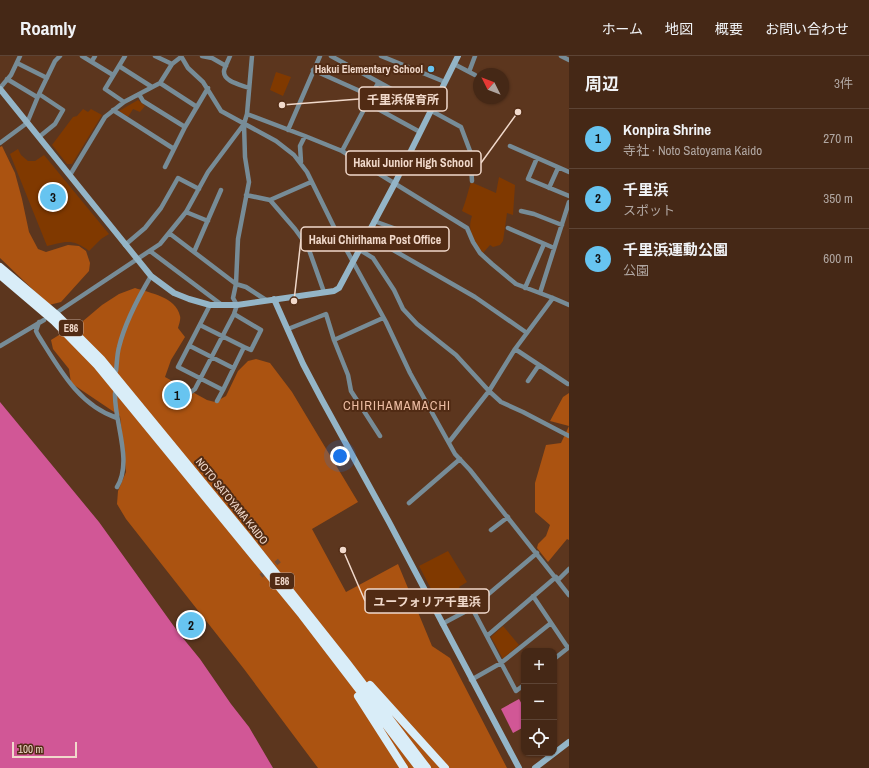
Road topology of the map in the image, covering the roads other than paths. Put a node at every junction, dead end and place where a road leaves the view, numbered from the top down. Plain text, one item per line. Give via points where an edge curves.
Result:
1 (20, 56) edge
2 (60, 56) edge
3 (82, 56) edge
4 (95, 56) edge
5 (126, 56) edge
6 (155, 56) edge
7 (181, 56) edge
8 (202, 56) edge
9 (230, 56) edge
10 (252, 56) edge
11 (320, 56) edge
12 (331, 56) edge
13 (381, 56) edge
14 (458, 56) edge
15 (475, 56) edge
16 (561, 56) edge
17 (340, 58) edge
18 (569, 60) edge
19 (92, 61) junction
20 (16, 63) junction
21 (172, 64) junction
22 (454, 64) junction
23 (119, 66) junction
24 (226, 66) junction
25 (313, 70) junction
26 (469, 72) junction
27 (473, 74) edge
28 (113, 75) junction
29 (47, 78) junction
30 (7, 80) junction
31 (445, 82) junction
32 (160, 83) junction
33 (378, 83) junction
34 (152, 87) junction
35 (0, 88) edge
36 (208, 88) junction
37 (249, 88) junction
38 (139, 94) junction
39 (38, 95) junction
40 (371, 96) junction
41 (124, 102) junction
42 (367, 103) junction
43 (197, 107) junction
44 (113, 110) junction
45 (430, 111) junction
46 (247, 114) junction
47 (28, 123) junction
48 (244, 124) junction
49 (185, 127) junction
50 (288, 130) junction
51 (420, 132) junction
52 (305, 136) junction
53 (39, 137) junction
54 (0, 143) edge
55 (510, 146) dead end
56 (174, 149) junction
57 (342, 150) junction
58 (537, 158) junction
59 (300, 162) junction
60 (165, 167) dead end
61 (558, 168) junction
62 (569, 172) edge
63 (70, 175) junction
64 (472, 181) dead end
65 (311, 182) junction
66 (395, 183) junction
67 (549, 188) junction
68 (199, 189) junction
69 (221, 190) dead end
70 (246, 194) junction
71 (569, 196) edge
72 (270, 200) junction
73 (569, 202) edge
74 (521, 211) dead end
75 (186, 212) junction
76 (208, 220) junction
77 (374, 222) junction
78 (562, 225) junction
79 (508, 228) dead end
80 (170, 233) junction
81 (367, 235) junction
82 (544, 244) junction
83 (126, 245) junction
84 (446, 247) dead end
85 (554, 248) junction
86 (360, 250) junction
87 (150, 251) junction
88 (194, 252) junction
89 (136, 259) junction
90 (353, 262) junction
91 (0, 267) edge
92 (0, 275) edge
93 (151, 276) junction
94 (236, 284) junction
95 (525, 288) junction
96 (324, 292) junction
97 (540, 293) junction
98 (553, 298) junction
99 (274, 299) junction
100 (266, 300) junction
101 (210, 305) junction
102 (222, 305) junction
103 (237, 305) junction
104 (569, 305) edge
105 (59, 311) dead end
106 (234, 314) junction
107 (383, 318) junction
108 (200, 325) junction
109 (288, 329) junction
110 (527, 333) junction
111 (222, 336) junction
112 (334, 340) junction
113 (0, 346) edge
114 (190, 346) junction
115 (244, 347) junction
116 (515, 349) junction
117 (212, 357) junction
118 (539, 365) junction
119 (233, 368) junction
120 (116, 371) dead end
121 (200, 378) junction
122 (528, 381) dead end
123 (568, 384) dead end
124 (223, 390) junction
125 (489, 391) junction
126 (115, 393) dead end
127 (183, 398) dead end
128 (217, 401) dead end
129 (117, 418) junction
130 (380, 436) dead end
131 (569, 436) edge
132 (449, 442) junction
133 (460, 459) junction
134 (117, 487) dead end
135 (409, 504) dead end
136 (508, 517) junction
137 (491, 530) dead end
138 (537, 553) junction
139 (569, 569) edge
140 (557, 578) junction
141 (569, 595) edge
142 (534, 596) junction
143 (472, 608) junction
144 (302, 615) junction
145 (551, 623) junction
146 (442, 624) junction
147 (321, 629) junction
148 (487, 636) junction
149 (568, 648) edge
150 (557, 657) edge
151 (502, 663) junction
152 (471, 680) junction
153 (521, 687) edge
154 (569, 742) edge
155 (404, 768) edge
156 (419, 768) edge
157 (427, 768) edge
158 (445, 768) edge
159 (519, 768) edge
160 (534, 768) edge

1 - 20 street
2 - 29 street
3 - 19 street
4 - 19 street
5 - 23 street
6 - 21 street
7 - 21 street
7 - 36 street via 188,68
8 - 24 street
9 - 24 street
10 - 37 street
11 - 25 street
12 - 17 street
13 - 31 street
14 - 22 street
15 - 26 street
16 - 18 street
17 - 33 street
19 - 28 street
20 - 29 street
20 - 30 street
21 - 32 street
22 - 26 street
22 - 31 street
23 - 28 street
23 - 34 street
24 - 37 street via 225,76 230,81
25 - 40 street
25 - 50 street
26 - 27 street
28 - 41 street via 105,90
29 - 39 street
30 - 35 street
30 - 39 street
31 - 45 street
32 - 34 street
32 - 43 street
33 - 40 street
33 - 45 street
34 - 38 street
35 - 47 street
36 - 43 street
36 - 48 street via 221,111
37 - 46 street
38 - 41 street
38 - 49 street via 143,101
39 - 47 street
39 - 53 street via 63,110 55,124
40 - 42 street
41 - 44 street
42 - 51 street
42 - 57 street
43 - 49 street
44 - 56 street
44 - 63 street via 105,117
45 - 51 street
45 - 64 street via 461,127 470,151
46 - 48 street
46 - 50 street
47 - 53 street
47 - 54 street
48 - 59 street via 276,141
48 - 68 street via 208,172
48 - 70 street via 249,182
49 - 56 street
50 - 52 street
51 - 66 street
52 - 57 street
52 - 59 street via 300,146
53 - 63 street
55 - 58 street
56 - 60 street
57 - 66 street
58 - 61 street
58 - 67 street via 528,180
59 - 65 street
61 - 62 street
61 - 67 street
63 - 83 street
65 - 72 street
65 - 90 street
66 - 77 street
66 - 95 street via 467,228 480,253 516,284
67 - 71 street
68 - 75 street
68 - 83 street via 178,178 161,208 145,228
69 - 76 street
70 - 72 street
70 - 94 street via 238,239
72 - 96 street via 308,247
73 - 78 street
74 - 78 street
75 - 76 street
75 - 80 street
76 - 88 street
77 - 81 street
77 - 84 street
78 - 85 street
79 - 82 street
80 - 87 street
80 - 88 street
81 - 86 street
81 - 110 street via 475,297
82 - 85 street
82 - 95 street
83 - 89 street
85 - 97 street
86 - 90 street
86 - 125 street via 373,258 403,309 417,324 456,355
87 - 89 street
87 - 102 street
88 - 94 street
89 - 93 street
89 - 105 street
90 - 96 street via 339,288
90 - 107 street
91 - 147 highway, NOTO SATOYAMA KAIDO / E86 via 58,316 101,359
92 - 144 highway, NOTO SATOYAMA KAIDO / E86 via 54,321 97,365
93 - 101 street via 163,286 189,300
93 - 120 street via 123,332
94 - 100 street
94 - 103 street via 233,298
95 - 97 street
96 - 99 street
97 - 98 street
98 - 104 street
98 - 110 street
99 - 100 street
99 - 109 street
100 - 103 street
101 - 102 street
101 - 108 street
102 - 103 street
103 - 106 street
106 - 111 street
106 - 115 street via 261,330 251,350
107 - 112 street
107 - 132 street via 410,373
108 - 111 street
108 - 114 street
109 - 112 street via 326,314
109 - 146 street via 303,364
110 - 116 street
111 - 115 street
111 - 117 street
112 - 130 street via 351,390
113 - 129 street via 42,321 36,331 70,384 87,401 109,416
114 - 117 street
114 - 121 street via 178,367
115 - 119 street
116 - 118 street
116 - 125 street
117 - 119 street
117 - 121 street
118 - 122 street
118 - 123 street
119 - 124 street
121 - 124 street
121 - 127 street via 194,390
124 - 128 street
125 - 131 street via 501,402
125 - 132 street
126 - 129 street
129 - 134 street via 123,469
132 - 133 street
133 - 135 street
133 - 136 street
136 - 137 street
136 - 138 street
138 - 140 street
138 - 143 street
139 - 140 street
140 - 141 street
140 - 142 street
142 - 145 street
142 - 148 street
143 - 146 street
143 - 148 street
144 - 155 highway via 314,637 347,679
144 - 156 highway, NOTO SATOYAMA KAIDO / E86
145 - 149 street
145 - 151 street
146 - 152 street
147 - 157 highway, NOTO SATOYAMA KAIDO / E86
147 - 158 highway
148 - 151 street
149 - 150 street
151 - 152 street
151 - 153 street via 516,691
152 - 159 street
154 - 160 street

